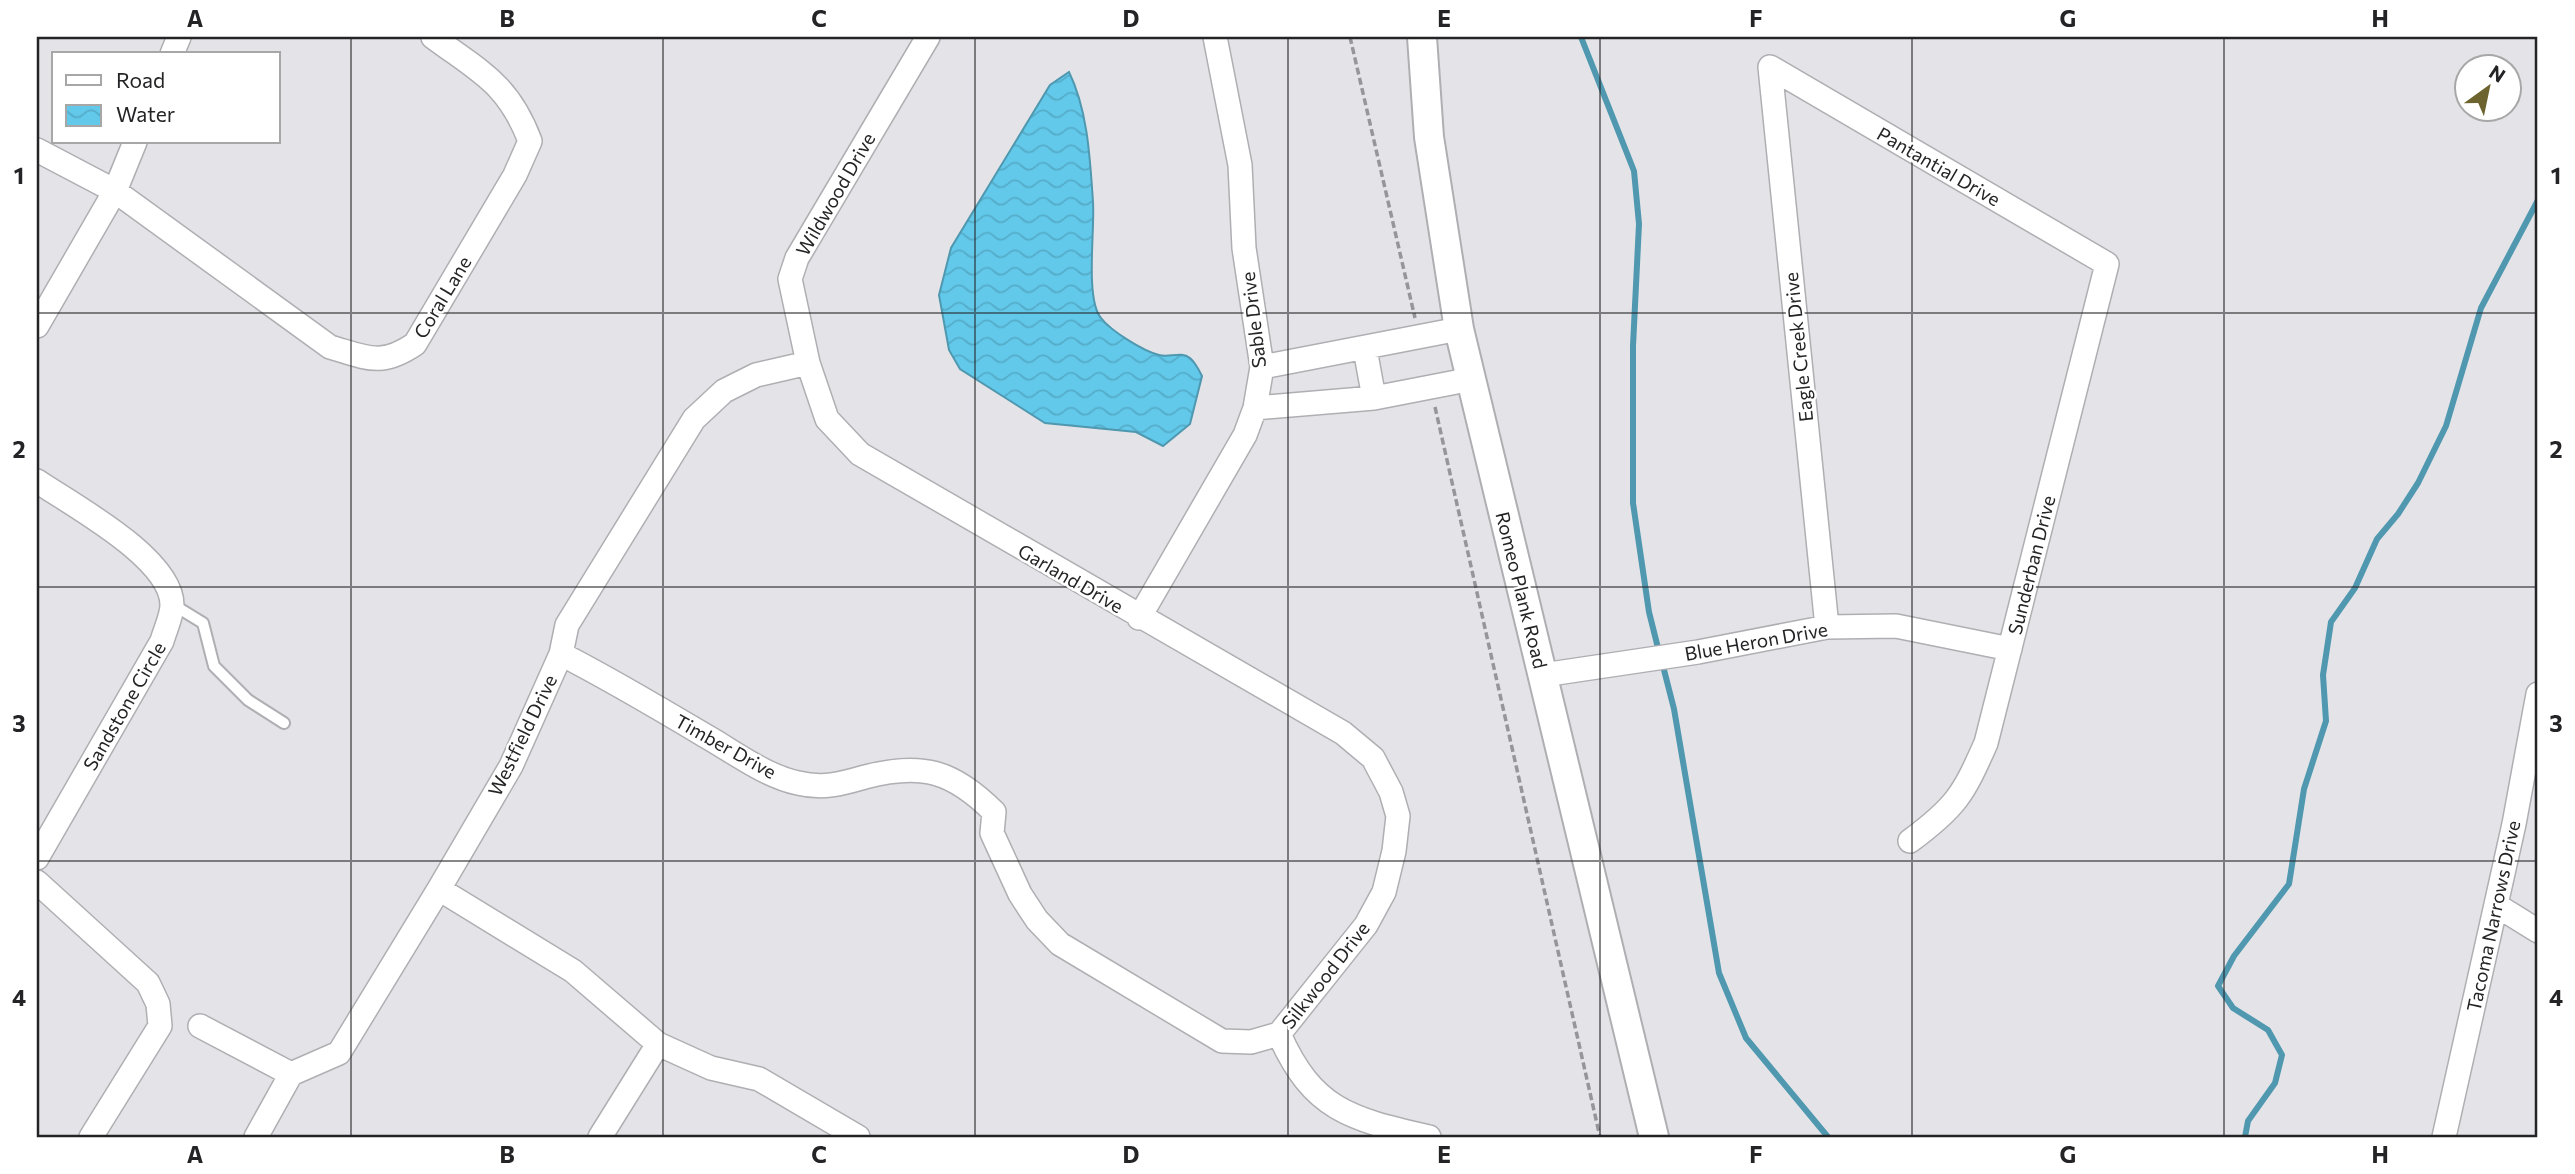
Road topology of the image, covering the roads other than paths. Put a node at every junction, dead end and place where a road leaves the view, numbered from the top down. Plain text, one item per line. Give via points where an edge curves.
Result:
1 (433, 37) edge
2 (928, 37) edge
3 (1215, 37) edge
4 (1422, 37) edge
5 (1770, 67) joint
6 (134, 144) edge
7 (37, 150) edge
8 (115, 191) junction
9 (2107, 264) joint
10 (37, 326) edge
11 (1459, 329) junction
12 (1365, 349) junction
13 (808, 363) junction
14 (1262, 367) junction
15 (1472, 379) junction
16 (1374, 398) junction
17 (1255, 408) junction
18 (37, 481) edge
19 (172, 604) junction
20 (1139, 618) junction
21 (1827, 627) junction
22 (2010, 649) junction
23 (561, 654) junction
24 (1543, 675) junction
25 (2538, 694) edge
26 (284, 723) dead end
27 (1373, 758) joint
28 (1910, 841) dead end
29 (37, 858) edge
30 (37, 882) edge
31 (439, 889) junction
32 (2496, 905) junction
33 (2538, 931) edge
34 (200, 1026) dead end
35 (1279, 1034) junction
36 (658, 1044) junction
37 (291, 1074) junction
38 (91, 1137) edge
39 (256, 1137) edge
40 (600, 1137) edge
41 (858, 1137) edge
42 (1429, 1137) edge
43 (1654, 1137) edge
44 (2444, 1137) edge

1 - 8 street, Coral Lane via 503,89 530,141 515,175 415,344 393,358 331,347
2 - 13 street, Wildwood Drive via 797,258 790,279
3 - 14 street, Sable Drive via 1240,165 1244,248
4 - 11 street, Romeo Plank Road via 1429,137
5 - 9 street, Pantantial Drive
5 - 21 street, Eagle Creek Drive
6 - 8 street
7 - 8 street
8 - 10 street
9 - 22 street, Sunderban Drive
11 - 12 street
11 - 15 street, Romeo Plank Road
12 - 14 street
12 - 16 street
13 - 20 street, Garland Drive via 827,419 860,454
13 - 23 street, Westfield Drive via 756,375 724,391 694,419 567,625
14 - 17 street, Sable Drive
15 - 16 street
15 - 24 street, Romeo Plank Road
16 - 17 street
17 - 20 street, Sable Drive via 1245,435
18 - 19 street via 131,545 162,573
19 - 26 lane via 203,623 214,666 229,683
19 - 29 street, Sandstone Circle via 162,641
20 - 27 street, Garland Drive via 1343,733
21 - 22 street, Blue Heron Drive via 1896,626
21 - 24 street, Blue Heron Drive
22 - 28 street, Sunderban Drive via 1986,743 1966,789 1943,817
23 - 31 street, Westfield Drive via 511,766
23 - 35 street, Timber Drive via 766,771 796,783 826,788 916,769 944,774 972,790 994,812 992,833 1020,894 1060,944 1222,1041 1251,1042
24 - 43 street, Romeo Plank Road
25 - 32 street, Tacoma Narrows Drive
27 - 35 street, Silkwood Drive via 1398,816 1384,892 1366,925
30 - 38 street via 148,983 158,1004 160,1026
31 - 36 street via 573,971
31 - 37 street, Westfield Drive via 338,1053
32 - 33 street
32 - 44 street, Tacoma Narrows Drive
34 - 37 street
35 - 42 street via 1293,1067 1314,1093 1365,1123
36 - 40 street
36 - 41 street via 711,1068 760,1079
37 - 39 street

